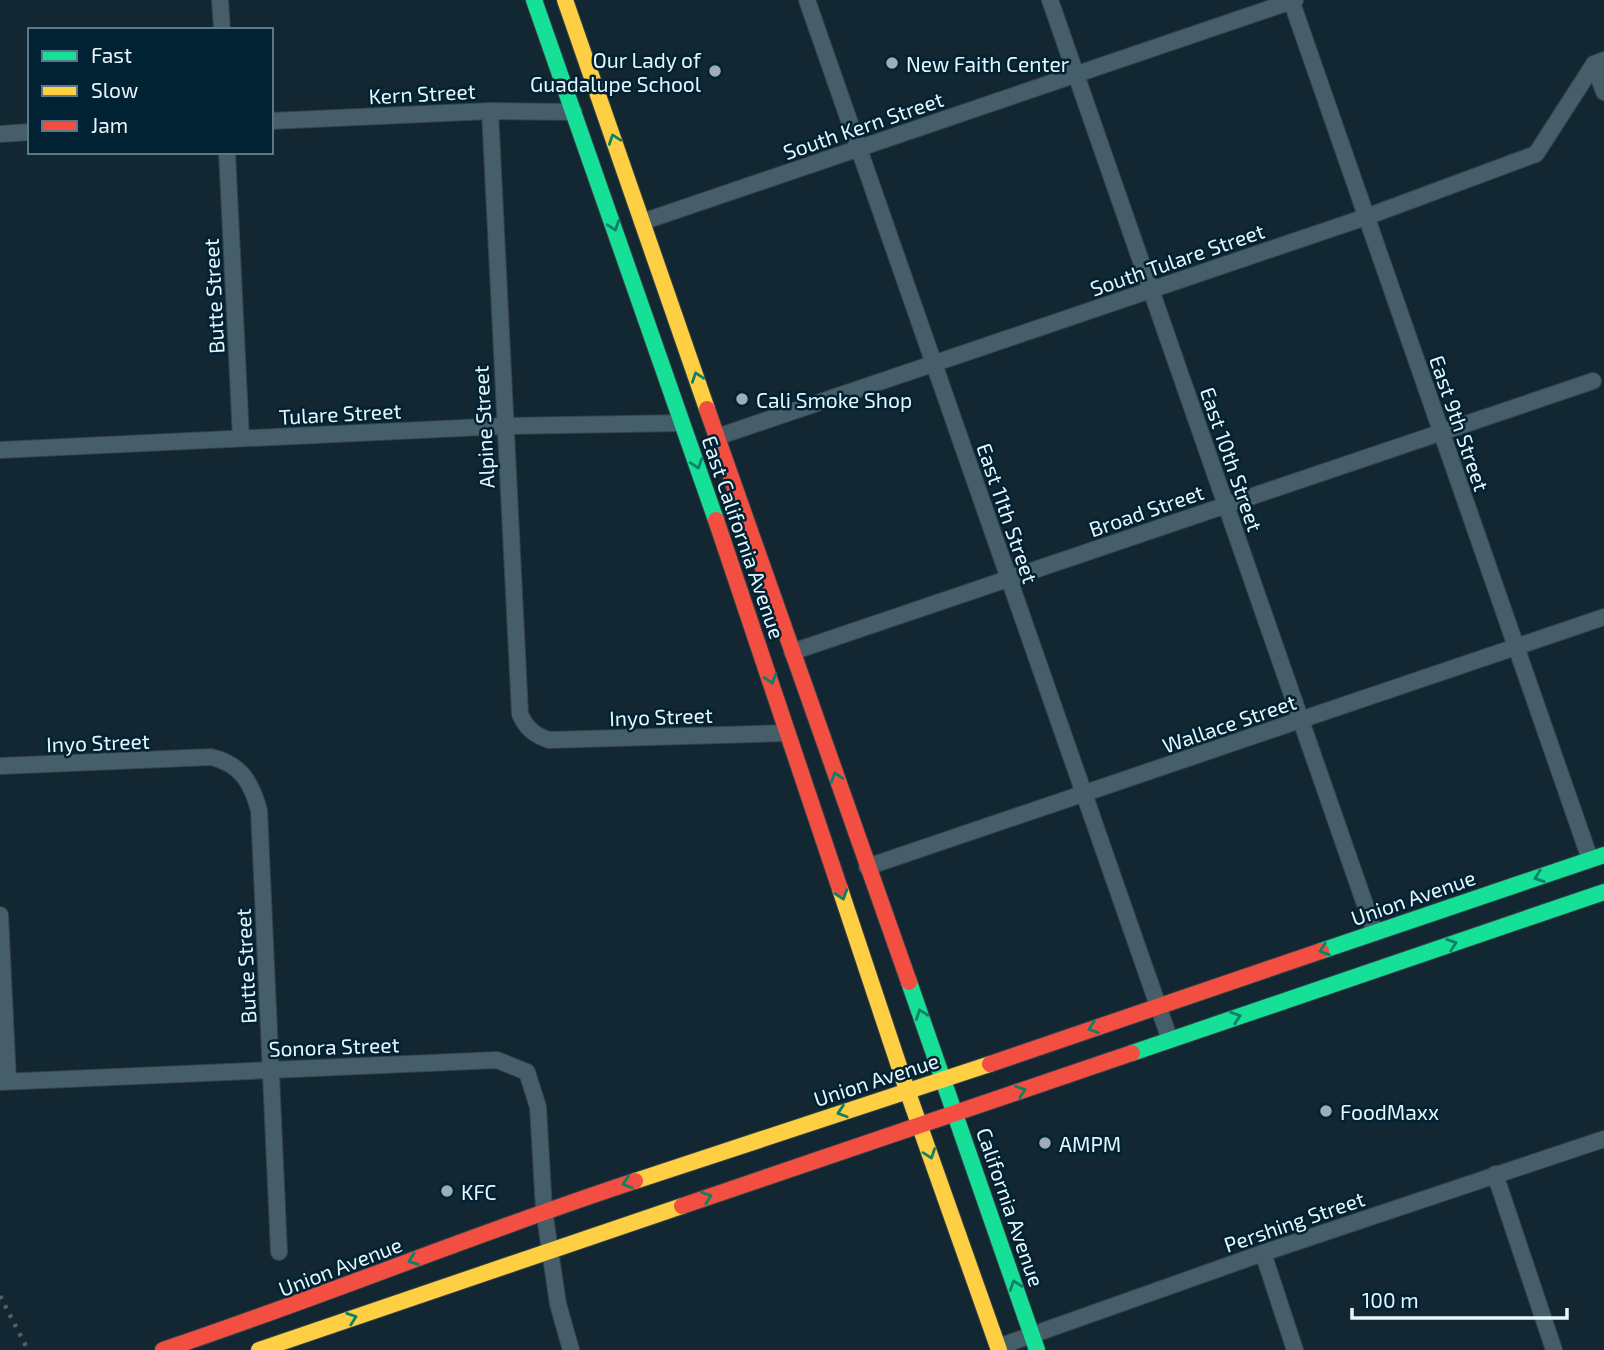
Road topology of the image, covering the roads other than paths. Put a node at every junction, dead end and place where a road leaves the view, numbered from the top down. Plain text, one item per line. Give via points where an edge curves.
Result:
1 (220, 0) edge
2 (534, 0) edge
3 (565, 0) edge
4 (807, 0) edge
5 (1050, 0) edge
6 (1293, 0) edge
7 (222, 28) edge
8 (1599, 62) edge
9 (1076, 75) junction
10 (1604, 92) edge
11 (490, 111) junction
12 (574, 112) junction
13 (273, 121) edge
14 (28, 132) edge
15 (0, 134) edge
16 (583, 138) junction
17 (859, 149) junction
18 (227, 154) edge
19 (1366, 217) junction
20 (642, 222) junction
21 (1151, 290) junction
22 (934, 364) junction
23 (1593, 381) dead end
24 (682, 423) junction
25 (504, 426) junction
26 (1441, 432) junction
27 (717, 437) junction
28 (241, 438) junction
29 (0, 450) edge
30 (1226, 505) junction
31 (746, 517) junction
32 (731, 563) junction
33 (1009, 579) junction
34 (1604, 617) edge
35 (1516, 647) junction
36 (792, 652) junction
37 (1301, 721) junction
38 (787, 733) junction
39 (536, 736) joint
40 (0, 766) edge
41 (237, 768) joint
42 (1084, 794) junction
43 (849, 816) junction
44 (1597, 857) edge
45 (867, 867) junction
46 (1604, 892) edge
47 (0, 915) edge
48 (1375, 933) junction
49 (1157, 1006) junction
50 (1170, 1040) junction
51 (271, 1069) junction
52 (944, 1079) junction
53 (4, 1081) edge
54 (907, 1090) junction
55 (956, 1113) junction
56 (920, 1125) junction
57 (1604, 1139) edge
58 (1495, 1174) junction
59 (544, 1210) junction
60 (550, 1250) junction
61 (279, 1252) dead end
62 (1263, 1254) junction
63 (1034, 1343) edge
64 (999, 1348) edge
65 (163, 1350) edge
66 (259, 1350) edge
67 (571, 1350) edge
68 (1295, 1350) edge
69 (1554, 1350) edge

1 - 7 street
2 - 12 main road, East California Avenue
20 -> 3 main road, East California Avenue
4 - 17 street, East 11th Street
5 - 9 street, East 10th Street
6 - 9 street, South Kern Street
6 - 19 street, East 9th Street
8 - 10 street
8 - 19 street, South Tulare Street via 1536,154
9 - 17 street, South Kern Street
9 - 21 street, East 10th Street
11 - 12 street, Kern Street
11 - 13 street, Kern Street
11 - 25 street, Alpine Street
12 - 16 main road, East California Avenue
14 - 15 street
16 - 20 main road via 621,207 630,219
16 -> 24 main road, East California Avenue
17 - 20 street, South Kern Street
17 - 22 street, East 11th Street
18 - 28 street, Butte Street
19 - 21 street, South Tulare Street
19 - 26 street, East 9th Street
27 -> 20 main road, East California Avenue
21 - 22 street, South Tulare Street
21 - 30 street, East 10th Street
22 - 27 street, South Tulare Street
22 - 33 street, East 11th Street
23 - 26 street, Broad Street
24 - 25 street, Tulare Street
24 - 31 main road via 699,432
24 -> 32 main road, East California Avenue
25 - 28 street, Tulare Street
25 - 39 street, Alpine Street via 520,714
26 - 30 street, Broad Street
26 - 35 street, East 9th Street
27 - 31 main road, East California Avenue
28 - 29 street, Tulare Street
30 - 33 street, Broad Street
30 - 37 street, East 10th Street
31 - 36 main road, East California Avenue
32 - 36 main road via 770,636 783,652
32 -> 38 main road, East California Avenue
33 - 36 street, Broad Street
33 - 42 street, East 11th Street
34 - 35 street, Wallace Street
35 - 37 street, Wallace Street
35 - 44 street, East 9th Street
43 -> 36 main road, East California Avenue
37 - 42 street, Wallace Street
37 - 48 street, East 10th Street
38 - 39 street, Inyo Street via 564,741
38 - 43 main road via 802,732 829,801
38 -> 54 main road, East California Avenue
40 - 41 street, Inyo Street via 211,757
41 - 51 street, Butte Street via 247,778 258,810
42 - 45 street, Wallace Street
42 - 49 street, East 11th Street
43 - 45 main road, East California Avenue
44 -> 48 main road, Union Avenue
52 -> 45 main road, East California Avenue
50 -> 46 main road
47 - 53 street
48 -> 49 main road, Union Avenue
49 - 50 street, East 11th Street
49 -> 52 main road, Union Avenue
55 -> 50 main road
51 - 53 street, Sonora Street
51 - 59 street, Sonora Street via 497,1060 527,1072 538,1107
51 - 61 street, Butte Street
52 - 54 main road, Union Avenue
52 - 55 main road, California Avenue
54 - 56 main road
54 -> 59 main road, Union Avenue
55 - 56 main road
63 -> 55 main road, California Avenue
60 -> 56 main road
56 -> 64 main road
57 - 58 street, Pershing Street
58 - 62 street, Pershing Street
58 - 69 street
59 - 60 street
59 -> 65 main road, Union Avenue via 277,1312
66 -> 60 main road
60 - 67 street
62 - 63 street, Pershing Street
62 - 68 street
63 - 64 street, Pershing Street

